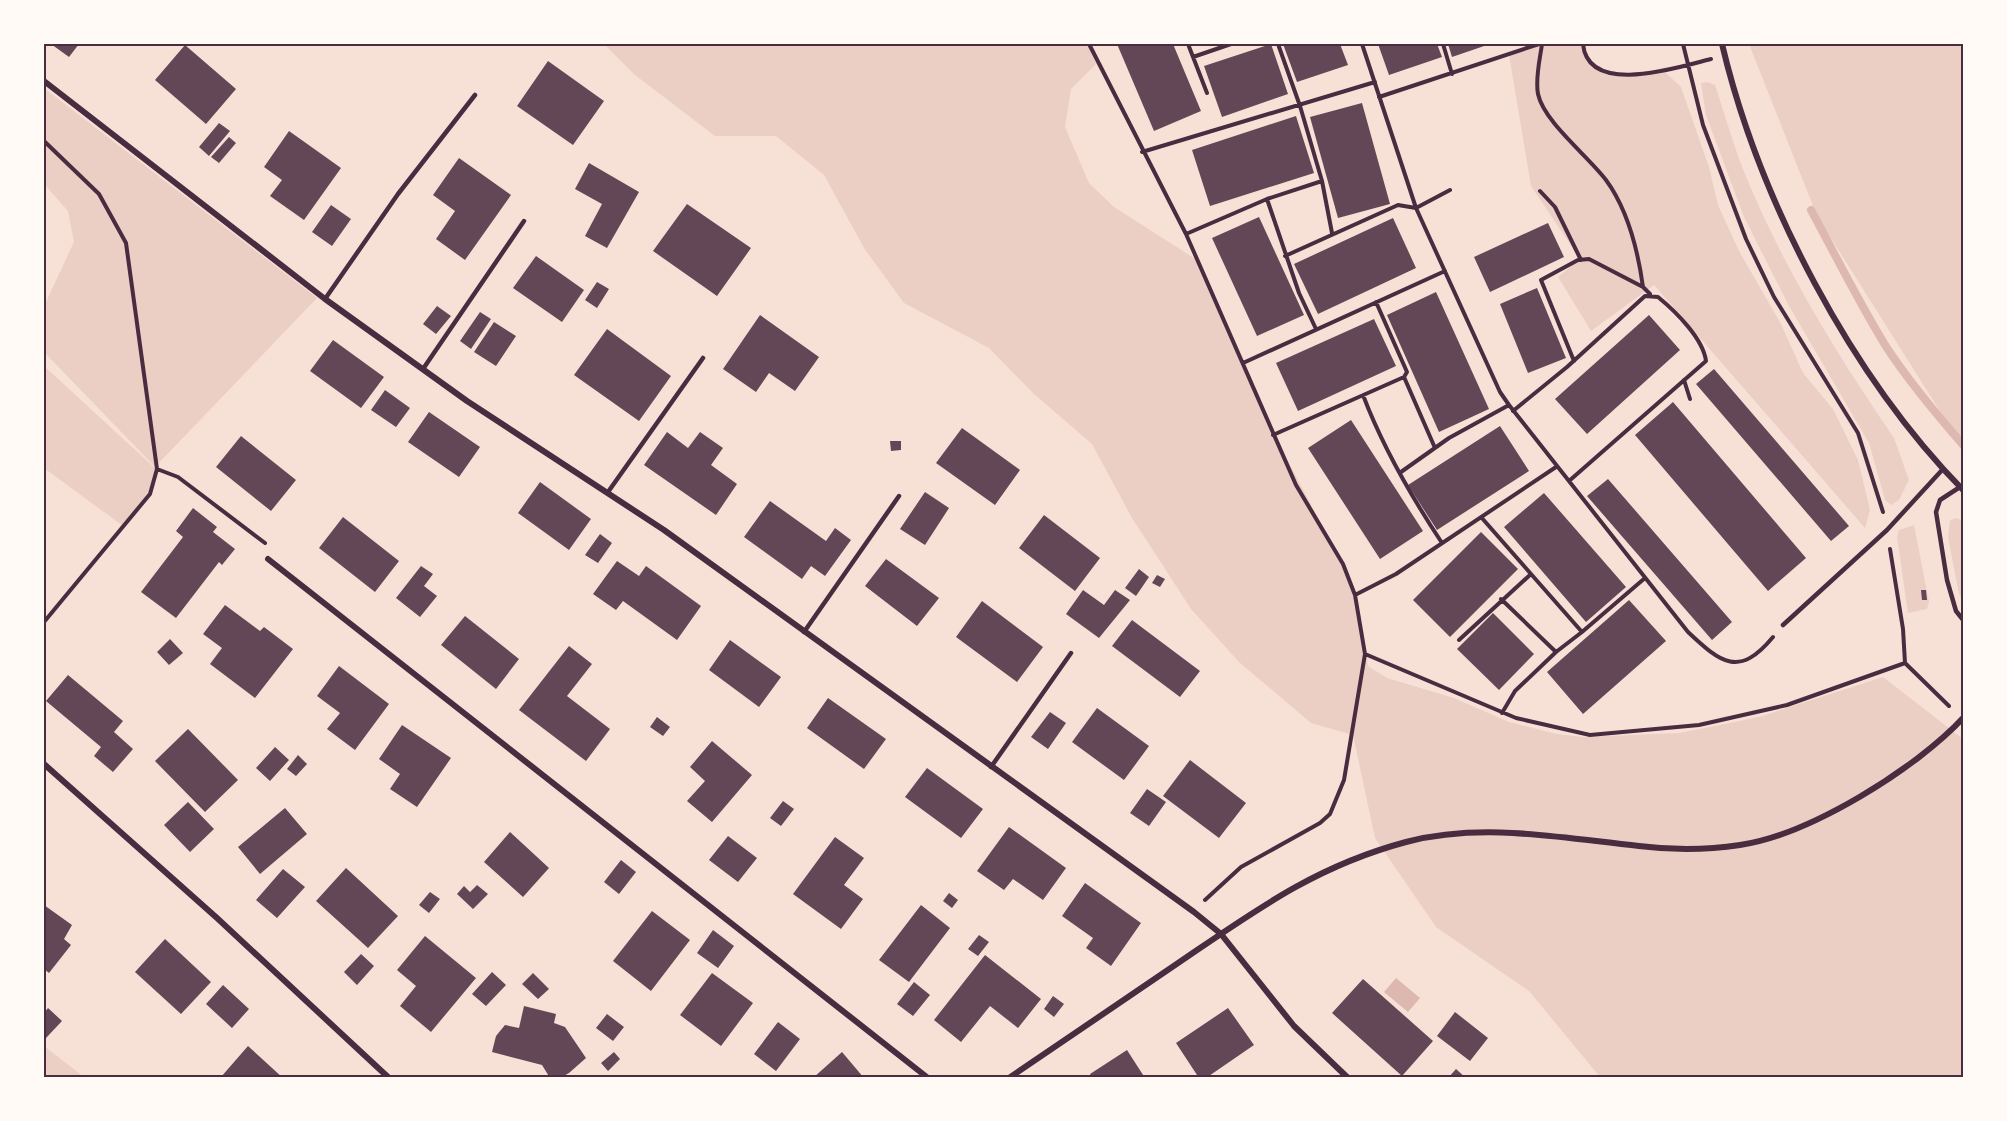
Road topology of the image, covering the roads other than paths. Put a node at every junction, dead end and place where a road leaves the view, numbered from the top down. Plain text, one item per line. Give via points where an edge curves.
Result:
1 (1722, 44) edge
2 (44, 81) edge
3 (475, 95) dead end
4 (525, 221) dead end
5 (325, 299) junction
6 (703, 358) dead end
7 (423, 369) junction
8 (1943, 469) junction
9 (1962, 489) edge
10 (608, 492) junction
11 (900, 496) dead end
12 (268, 559) road end
13 (1964, 621) edge
14 (1783, 625) road end
15 (804, 632) junction
16 (1071, 652) dead end
17 (1964, 717) edge
18 (44, 764) edge
19 (991, 767) junction
20 (1221, 934) junction
21 (388, 1077) edge
22 (928, 1077) edge
23 (1009, 1077) edge
24 (1348, 1077) edge

1 - 8 street via 1750,136 1821,293 1871,378
2 - 5 street
3 - 5 lane via 398,194
4 - 7 lane
5 - 7 street
6 - 10 lane
7 - 10 street
8 - 9 street
8 - 14 lane via 1887,531
9 - 13 lane via 1940,500 1936,512 1947,580 1956,611
10 - 15 street
11 - 15 lane
12 - 22 street
15 - 19 street
16 - 19 lane
17 - 20 street via 1908,765 1843,806 1791,831 1741,845 1694,848 1640,847 1527,833 1464,833 1408,842 1351,859 1297,884
18 - 21 street
19 - 20 street
20 - 23 street
20 - 24 street via 1294,1026

